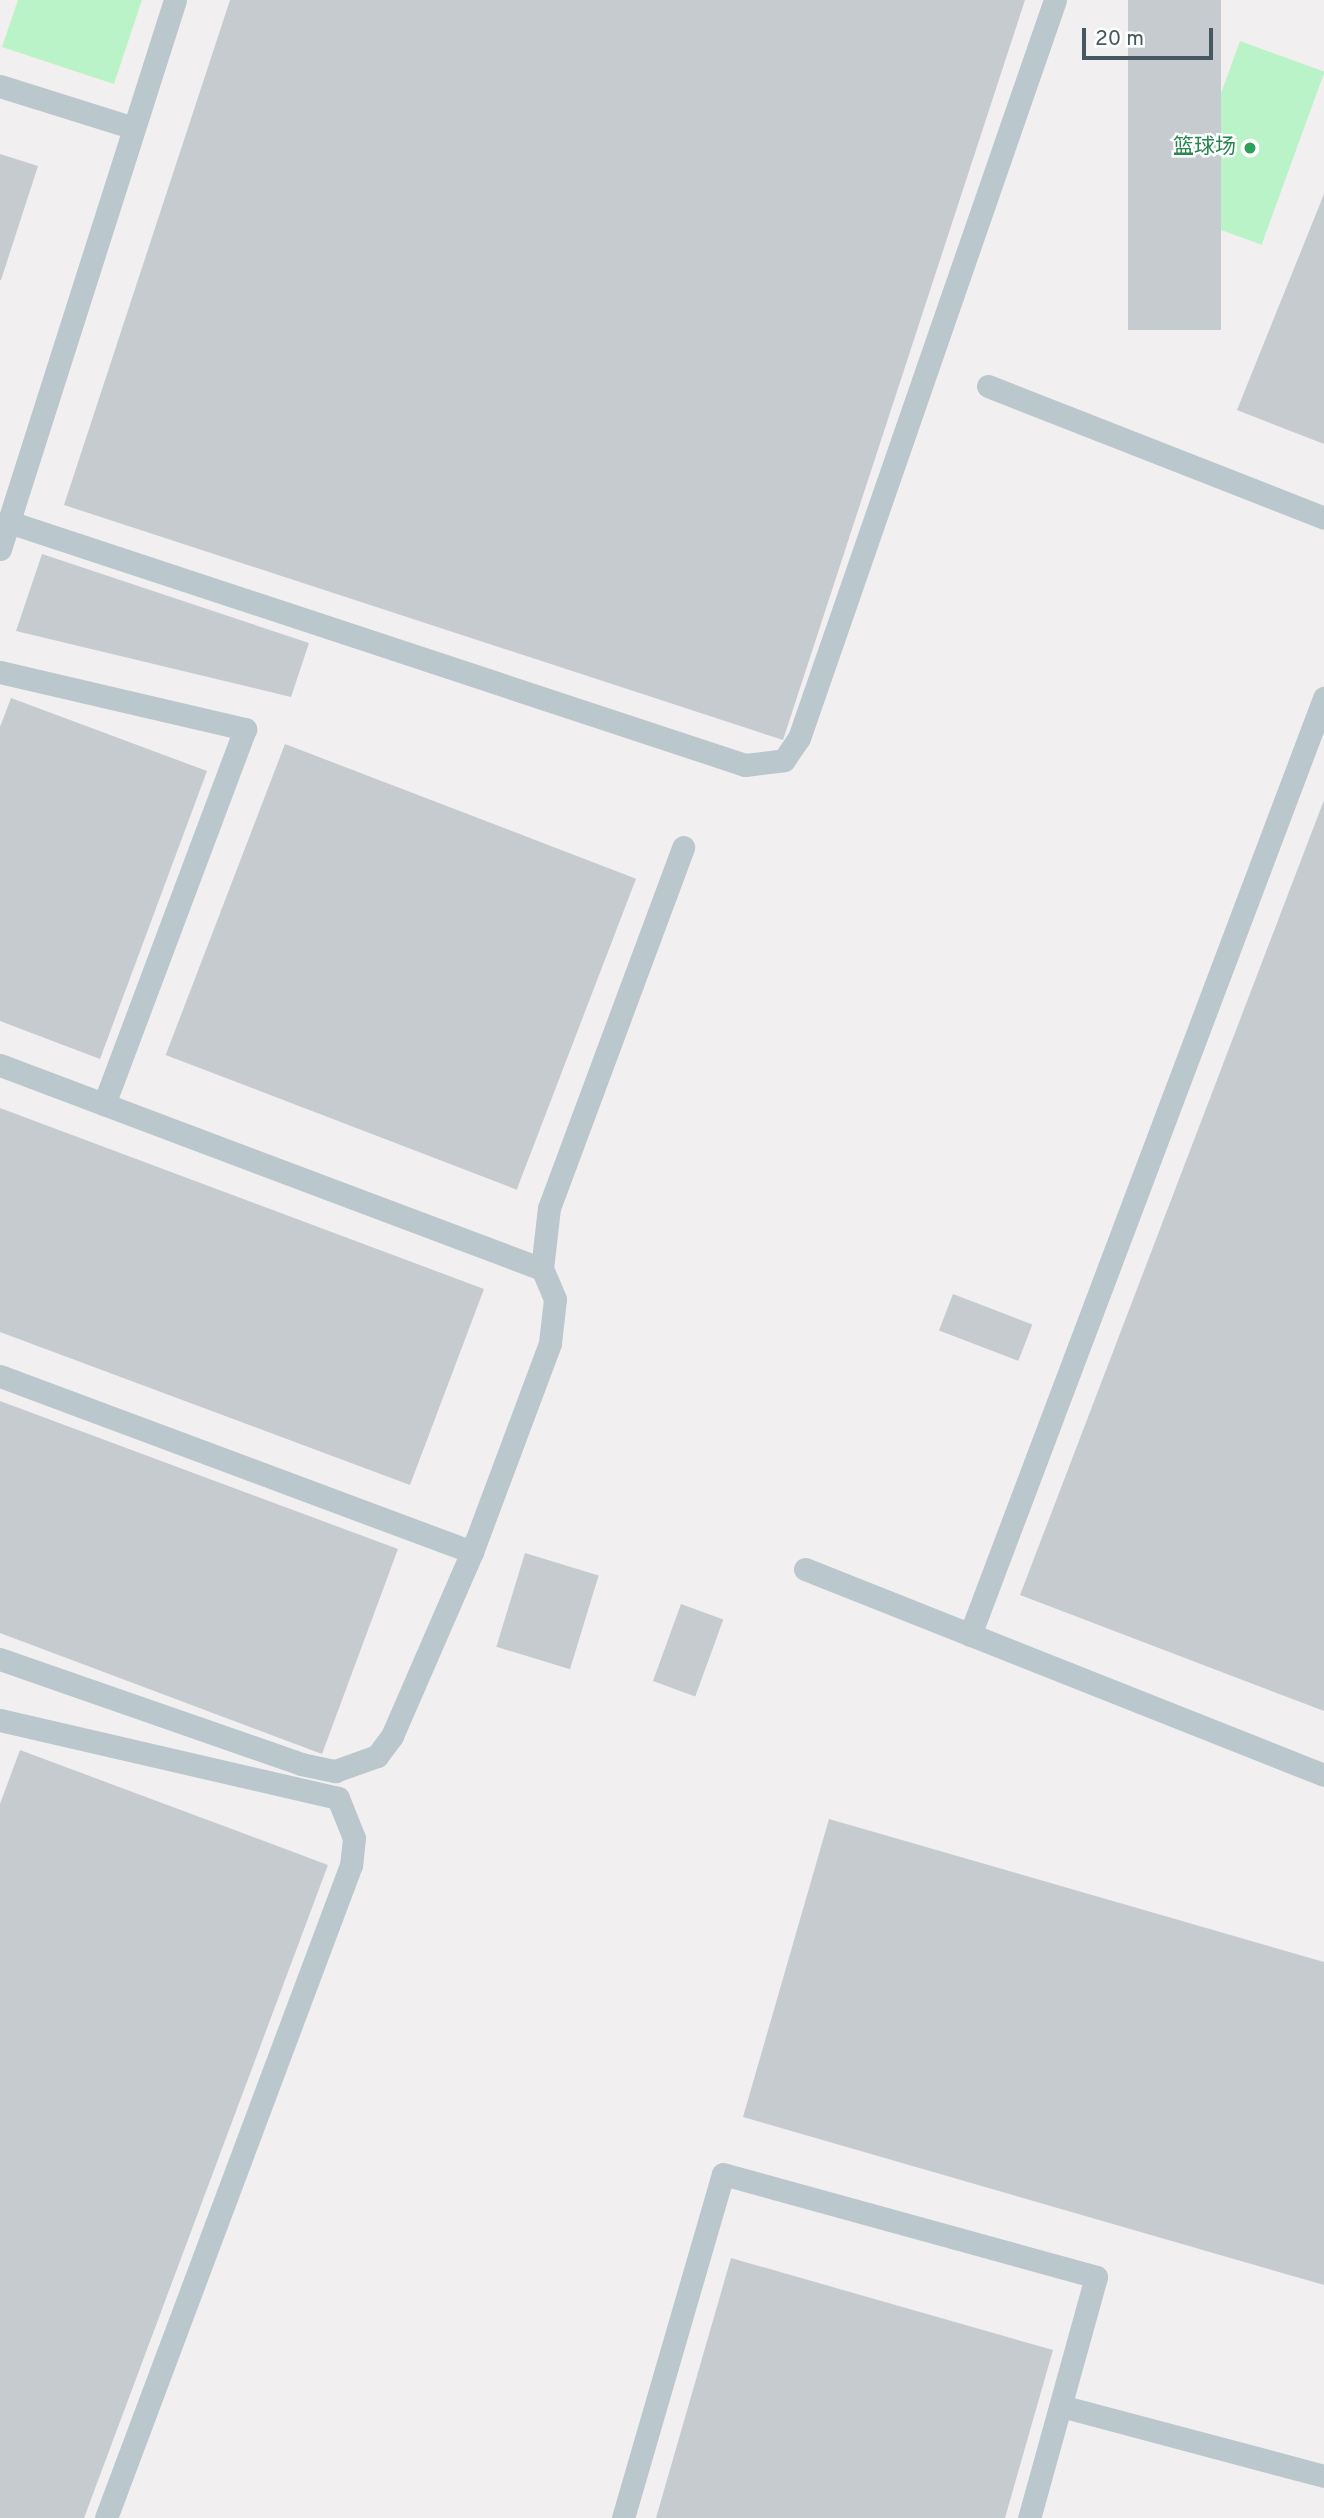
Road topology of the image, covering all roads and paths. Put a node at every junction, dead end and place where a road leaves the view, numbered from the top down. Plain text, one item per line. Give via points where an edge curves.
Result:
1 (175, 0) edge
2 (1055, 0) edge
3 (0, 86) edge
4 (134, 128) junction
5 (988, 386) dead end
6 (1324, 518) edge
7 (9, 522) junction
8 (0, 549) edge
9 (0, 672) edge
10 (1324, 698) edge
11 (683, 847) dead end
12 (0, 1065) edge
13 (104, 1104) junction
14 (542, 1269) junction
15 (0, 1376) edge
16 (471, 1552) junction
17 (805, 1569) dead end
18 (970, 1635) junction
19 (0, 1659) edge
20 (0, 1720) edge
21 (1324, 1775) edge
22 (1060, 2406) junction
23 (1324, 2476) edge
24 (106, 2518) edge
25 (623, 2518) edge
26 (1029, 2518) edge

1 - 4 lane
2 - 7 lane via 799,738 784,760 745,765
3 - 4 lane
4 - 7 lane
5 - 6 lane
7 - 8 lane
9 - 13 lane via 244,729
10 - 18 lane
11 - 14 lane via 549,1208
12 - 13 lane
13 - 14 lane
14 - 16 lane via 555,1299 550,1343
15 - 16 lane
16 - 19 lane via 392,1736 377,1756 335,1771
17 - 18 lane
18 - 21 lane
20 - 24 lane via 338,1798 350,1818 354,1838 351,1864
22 - 23 lane
22 - 25 lane via 1096,2277 723,2174
22 - 26 lane

